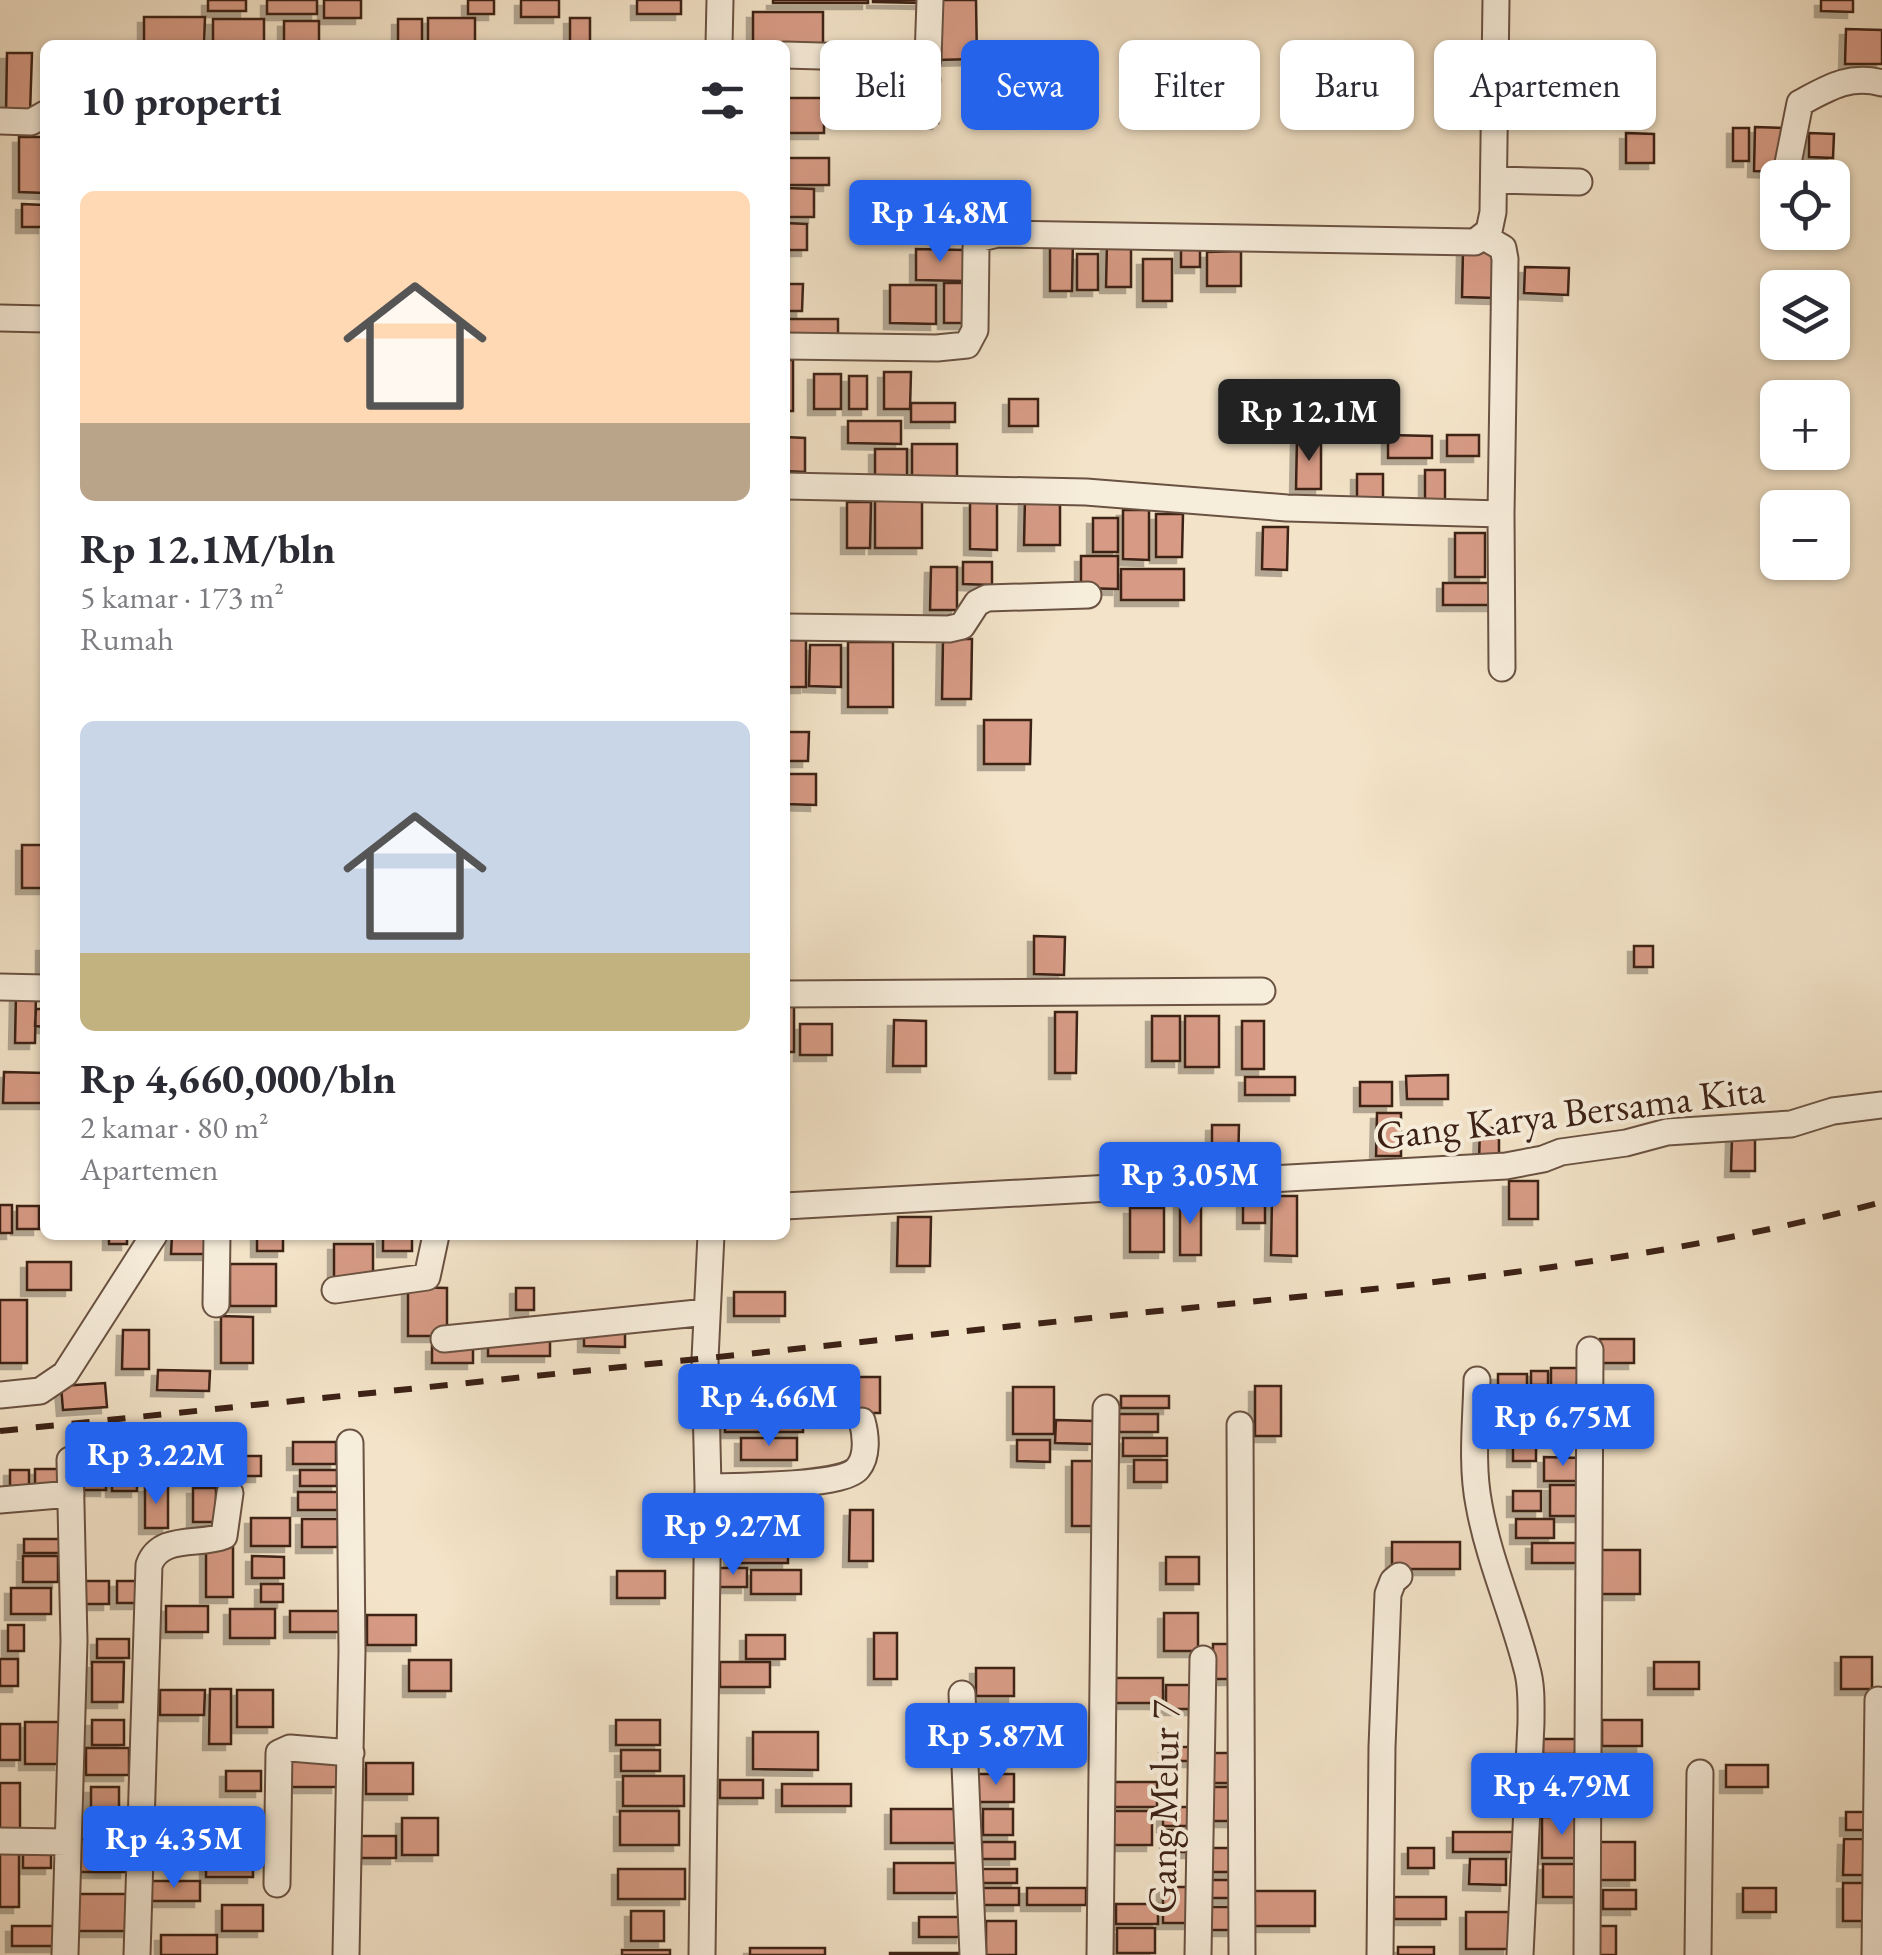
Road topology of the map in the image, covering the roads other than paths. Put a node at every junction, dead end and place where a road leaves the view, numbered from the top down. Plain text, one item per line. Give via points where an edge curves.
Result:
1 (720, 0) edge
2 (930, 0) edge
3 (1496, 0) edge
4 (719, 40) edge
5 (790, 55) edge
6 (1882, 83) edge
7 (40, 117) edge
8 (0, 121) edge
9 (1789, 160) edge
10 (1494, 180) junction
11 (1578, 182) dead end
12 (1484, 237) junction
13 (0, 318) edge
14 (40, 318) edge
15 (790, 346) edge
16 (790, 486) edge
17 (1501, 514) junction
18 (1088, 595) dead end
19 (790, 627) edge
20 (1502, 668) dead end
21 (0, 987) edge
22 (40, 988) edge
23 (1262, 991) dead end
24 (790, 994) edge
25 (1882, 1105) edge
26 (790, 1206) edge
27 (151, 1240) edge
28 (217, 1240) edge
29 (435, 1240) edge
30 (711, 1240) edge
31 (335, 1290) dead end
32 (216, 1304) dead end
33 (707, 1312) junction
34 (444, 1340) dead end
35 (1590, 1350) dead end
36 (1478, 1380) dead end
37 (0, 1395) edge
38 (1106, 1408) dead end
39 (862, 1422) dead end
40 (1240, 1425) dead end
41 (350, 1443) dead end
42 (70, 1460) dead end
43 (708, 1488) junction
44 (71, 1494) junction
45 (230, 1494) dead end
46 (0, 1500) edge
47 (1399, 1576) dead end
48 (1204, 1660) dead end
49 (962, 1694) dead end
50 (1878, 1700) dead end
51 (350, 1753) junction
52 (1700, 1773) dead end
53 (0, 1841) edge
54 (68, 1842) junction
55 (277, 1884) dead end
56 (65, 1955) edge
57 (137, 1955) edge
58 (346, 1955) edge
59 (702, 1955) edge
60 (974, 1955) edge
61 (1100, 1955) edge
62 (1198, 1955) edge
63 (1242, 1955) edge
64 (1380, 1955) edge
65 (1520, 1955) edge
66 (1588, 1955) edge
67 (1698, 1955) edge
68 (1876, 1955) edge

1 - 4 street
2 - 5 street via 928,58
3 - 10 street
6 - 9 street via 1854,79 1800,103
7 - 8 street
10 - 11 street
10 - 12 street
12 - 15 street via 1460,243 998,234 981,238 976,247 974,330 967,345
12 - 17 street via 1503,248 1506,259
13 - 14 street
16 - 17 street via 1086,492 1287,508
17 - 20 street
18 - 19 street via 986,598 962,626 949,629
21 - 22 street
23 - 24 street
25 - 26 street, Gang Karya Bersama Kita via 1791,1124 1666,1132 1506,1166
27 - 37 street via 64,1374 40,1391
28 - 32 street
29 - 31 street via 427,1277
30 - 33 street
33 - 34 street
33 - 43 street
35 - 66 street
36 - 65 street via 1475,1483 1530,1690
38 - 61 street
39 - 43 street via 864,1454 850,1474
40 - 63 street
41 - 51 street
42 - 44 street
43 - 59 street
44 - 46 street
44 - 54 street
45 - 57 street via 224,1536 162,1547 148,1565
47 - 64 street via 1388,1594
48 - 62 street, Gang Melur 7
49 - 60 street
50 - 68 street
51 - 55 street via 279,1753
51 - 58 street
52 - 67 street
53 - 54 street
54 - 56 street

